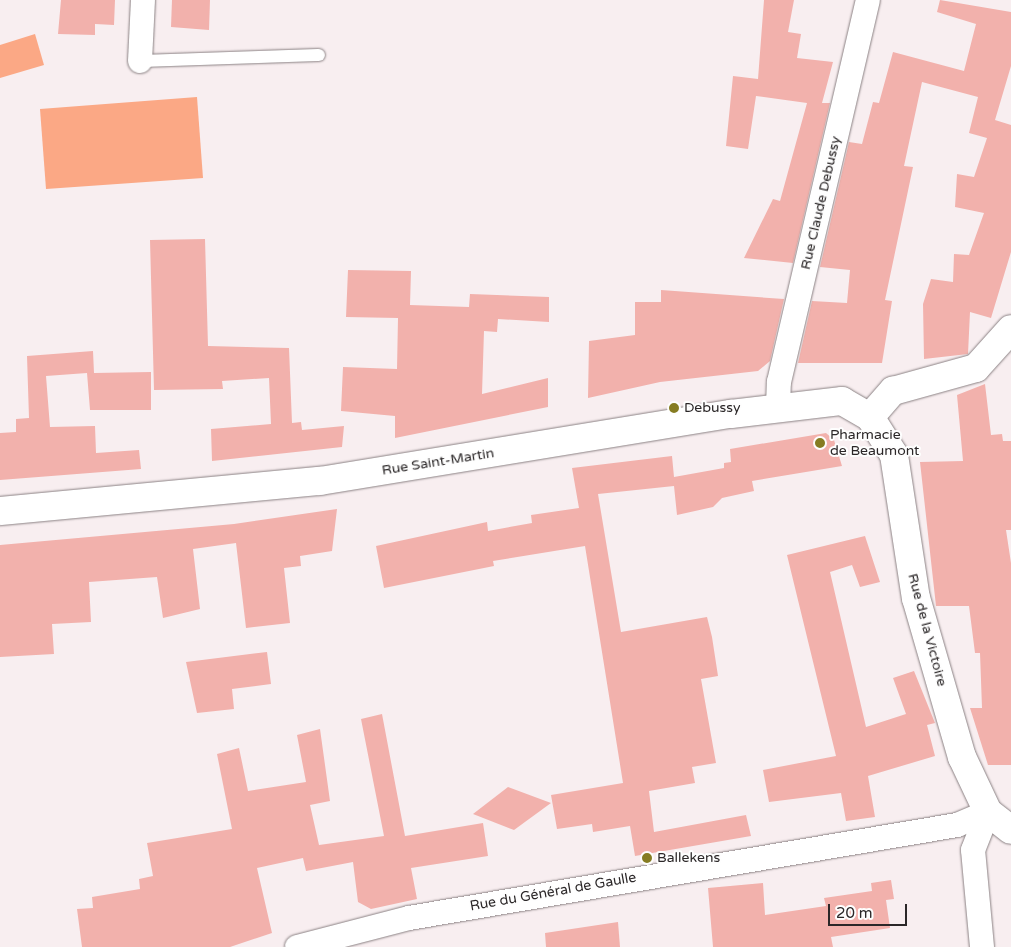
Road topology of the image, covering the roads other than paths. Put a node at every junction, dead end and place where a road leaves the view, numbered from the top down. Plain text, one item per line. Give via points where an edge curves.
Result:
1 (144, 0) edge
2 (868, 0) edge
3 (319, 55) dead end
4 (140, 60) joint
5 (1011, 329) edge
6 (778, 408) junction
7 (870, 417) junction
8 (0, 511) edge
9 (988, 812) junction
10 (1011, 830) edge
11 (297, 947) edge
12 (982, 947) edge

1 - 4 street
2 - 6 street, Rue Claude Debussy via 779,382
3 - 4 lane
5 - 7 main road via 976,368 893,391
6 - 7 main road, Rue Saint-Martin via 834,400
6 - 8 main road, Rue Saint-Martin via 320,481
7 - 9 main road, Rue de la Victoire via 894,455 916,598 962,757
9 - 10 main road
9 - 11 street, Rue du Général de Gaulle via 957,825 419,916
9 - 12 street via 973,850

